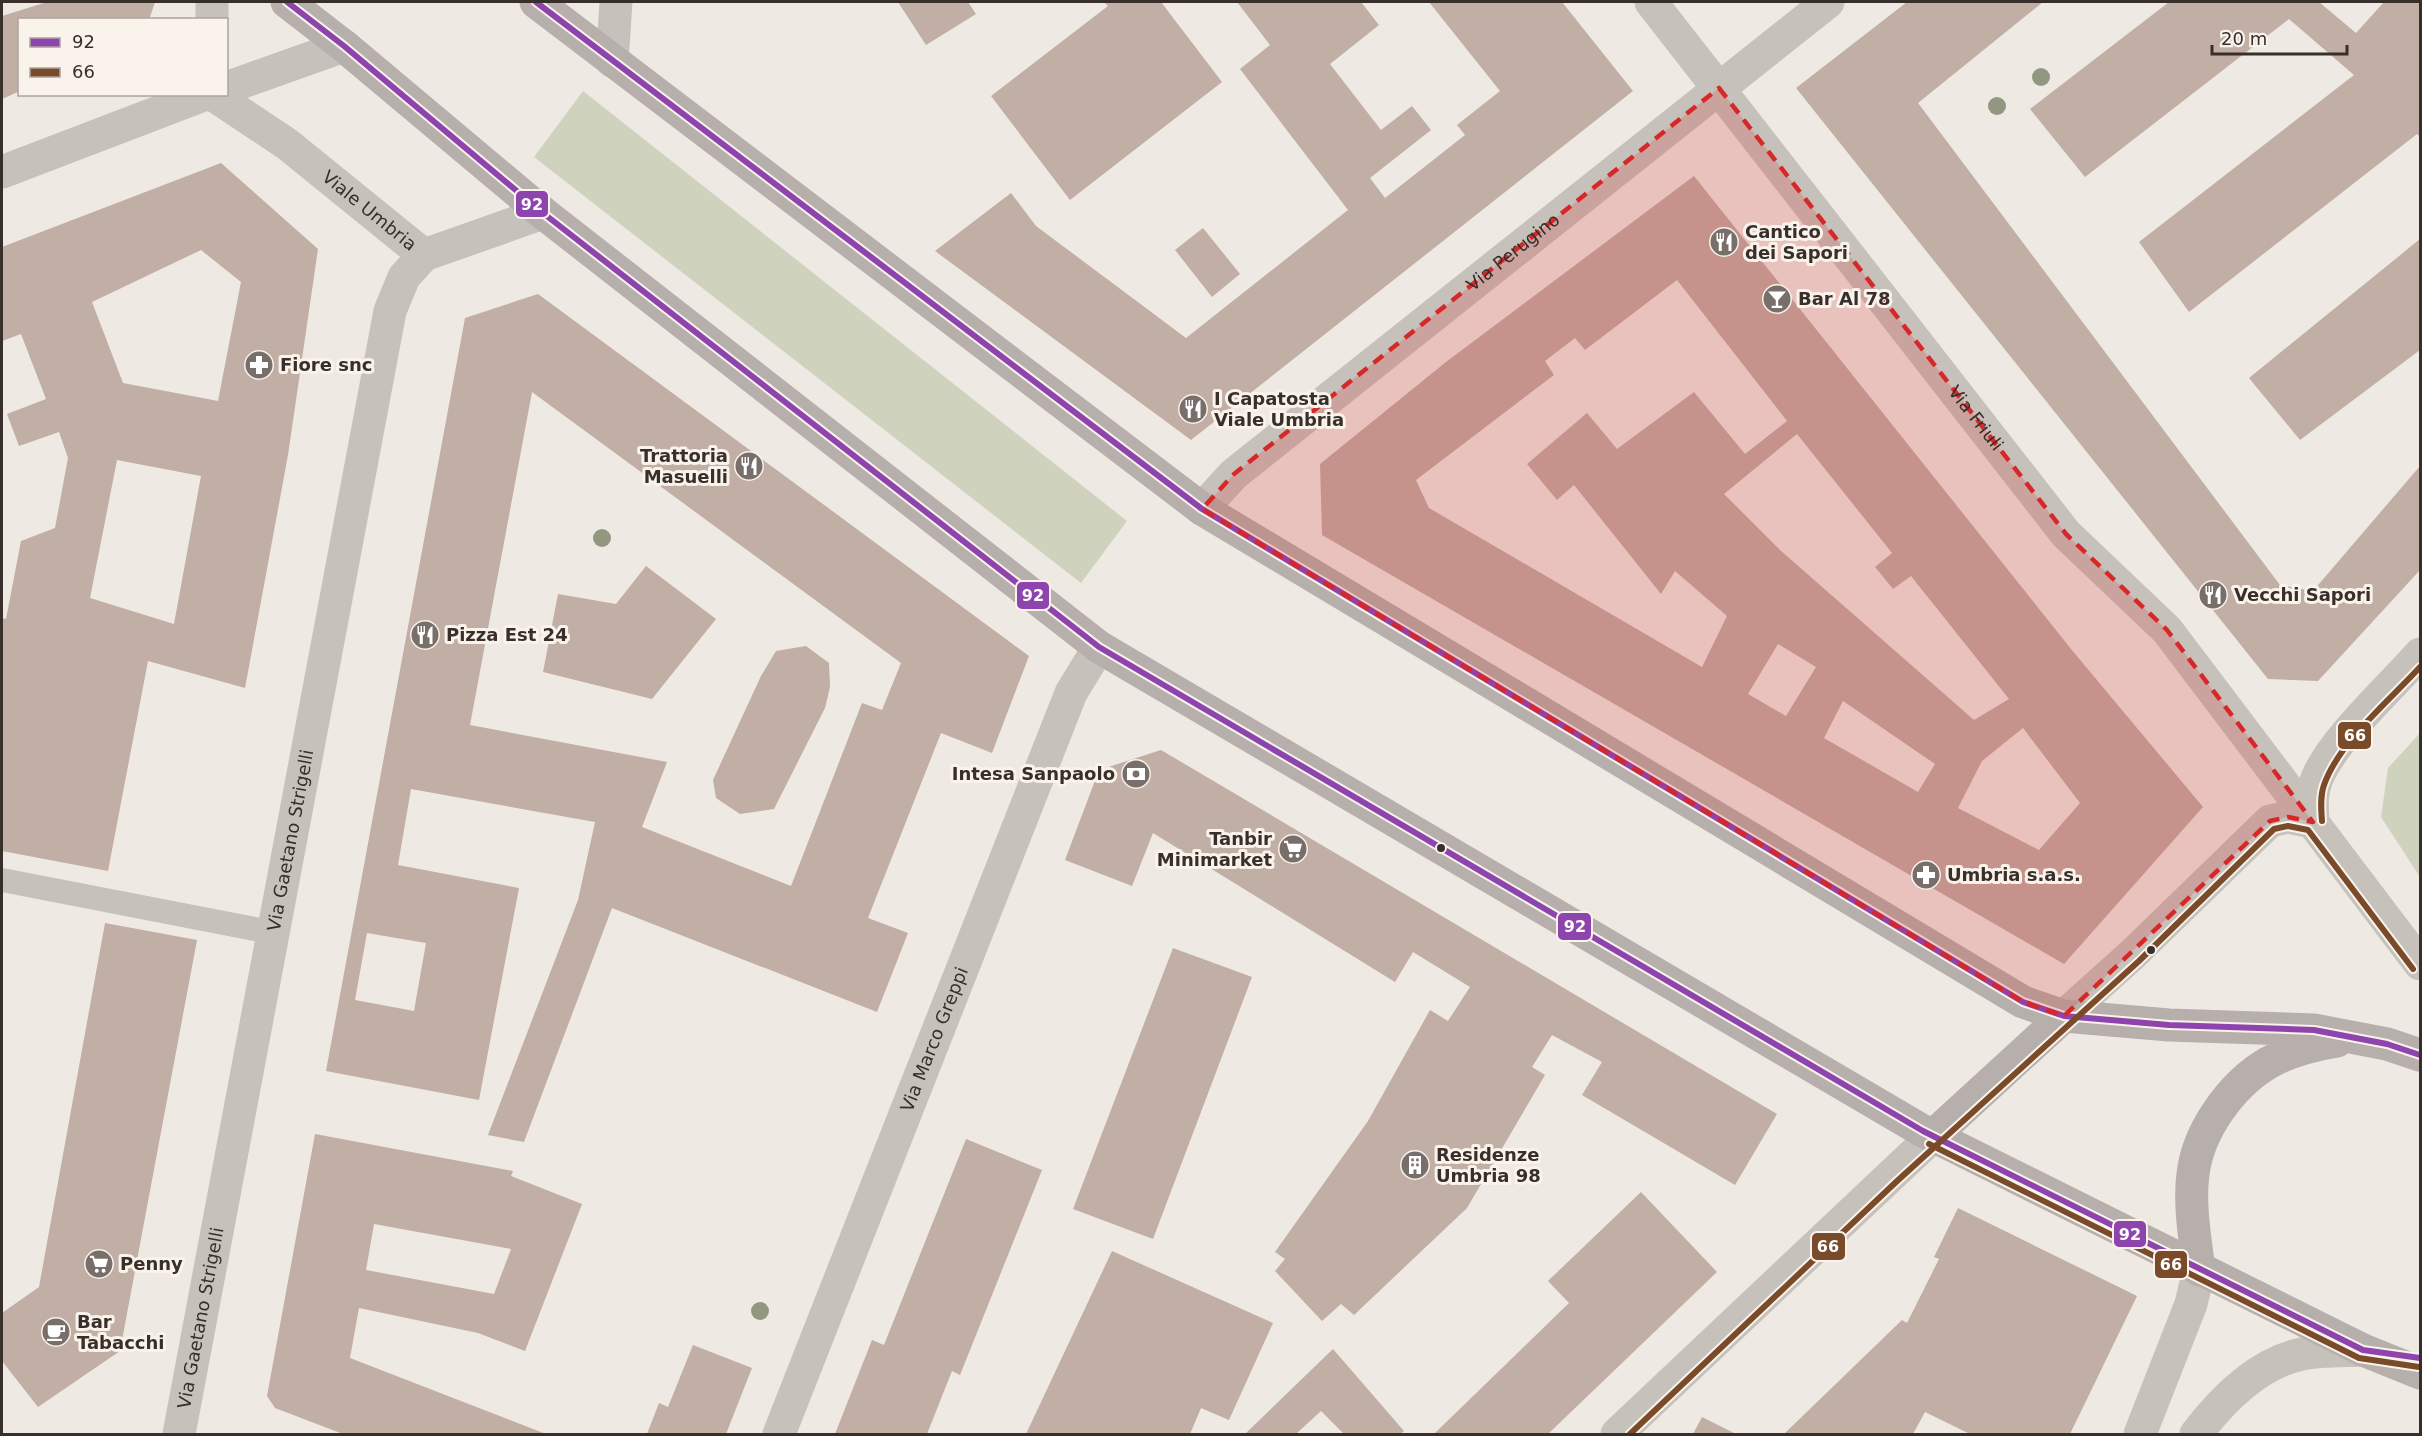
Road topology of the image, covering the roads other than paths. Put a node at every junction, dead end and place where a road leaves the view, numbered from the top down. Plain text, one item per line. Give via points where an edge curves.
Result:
1 (212, 2) edge
2 (287, 2) edge
3 (536, 2) edge
4 (616, 2) edge
5 (1651, 2) edge
6 (1828, 2) edge
7 (212, 18) edge
8 (344, 46) junction
9 (612, 61) junction
10 (228, 87) edge
11 (1719, 88) junction
12 (201, 96) edge
13 (215, 96) edge
14 (2, 172) edge
15 (543, 213) junction
16 (424, 255) junction
17 (1202, 509) junction
18 (1099, 647) junction
19 (2421, 654) edge
20 (2313, 822) junction
21 (2, 880) edge
22 (275, 933) junction
23 (2421, 964) edge
24 (2064, 1016) junction
25 (2387, 1044) junction
26 (2421, 1056) edge
27 (1933, 1136) junction
28 (2199, 1270) junction
29 (2363, 1350) junction
30 (2421, 1358) edge
31 (2421, 1373) edge
32 (179, 1434) edge
33 (779, 1434) edge
34 (1617, 1434) edge
35 (2140, 1434) edge
36 (2196, 1434) edge

1 - 7 street
2 - 8 main road
3 - 9 main road
4 - 9 street
5 - 11 street, Via Friuli
6 - 11 street, Via Perugino
8 - 10 street
8 - 15 main road
9 - 17 main road
11 - 17 street, Via Perugino via 1234,474
11 - 20 street, Via Friuli via 2066,534 2167,630
12 - 14 street
13 - 16 street, Viale Umbria via 287,144
15 - 16 street, Viale Umbria
15 - 18 main road
16 - 22 street, Via Gaetano Strigelli via 404,277 390,311
17 - 24 main road via 2023,1002
18 - 27 main road
18 - 33 street, Via Marco Greppi via 1071,693
19 - 20 street via 2343,740 2319,774 2312,803
20 - 23 street, Via Friuli
20 - 24 street via 2288,817 2270,821
21 - 22 lane
22 - 32 street, Via Gaetano Strigelli
24 - 25 main road via 2169,1025 2314,1030
24 - 27 main road
25 - 26 main road
25 - 28 main road via 2349,1040 2310,1045 2267,1063 2232,1093 2205,1133 2193,1172
27 - 28 main road
27 - 34 street
28 - 29 main road
28 - 35 street via 2191,1305
29 - 30 main road
29 - 31 main road
29 - 36 street via 2300,1355 2274,1365 2225,1400

